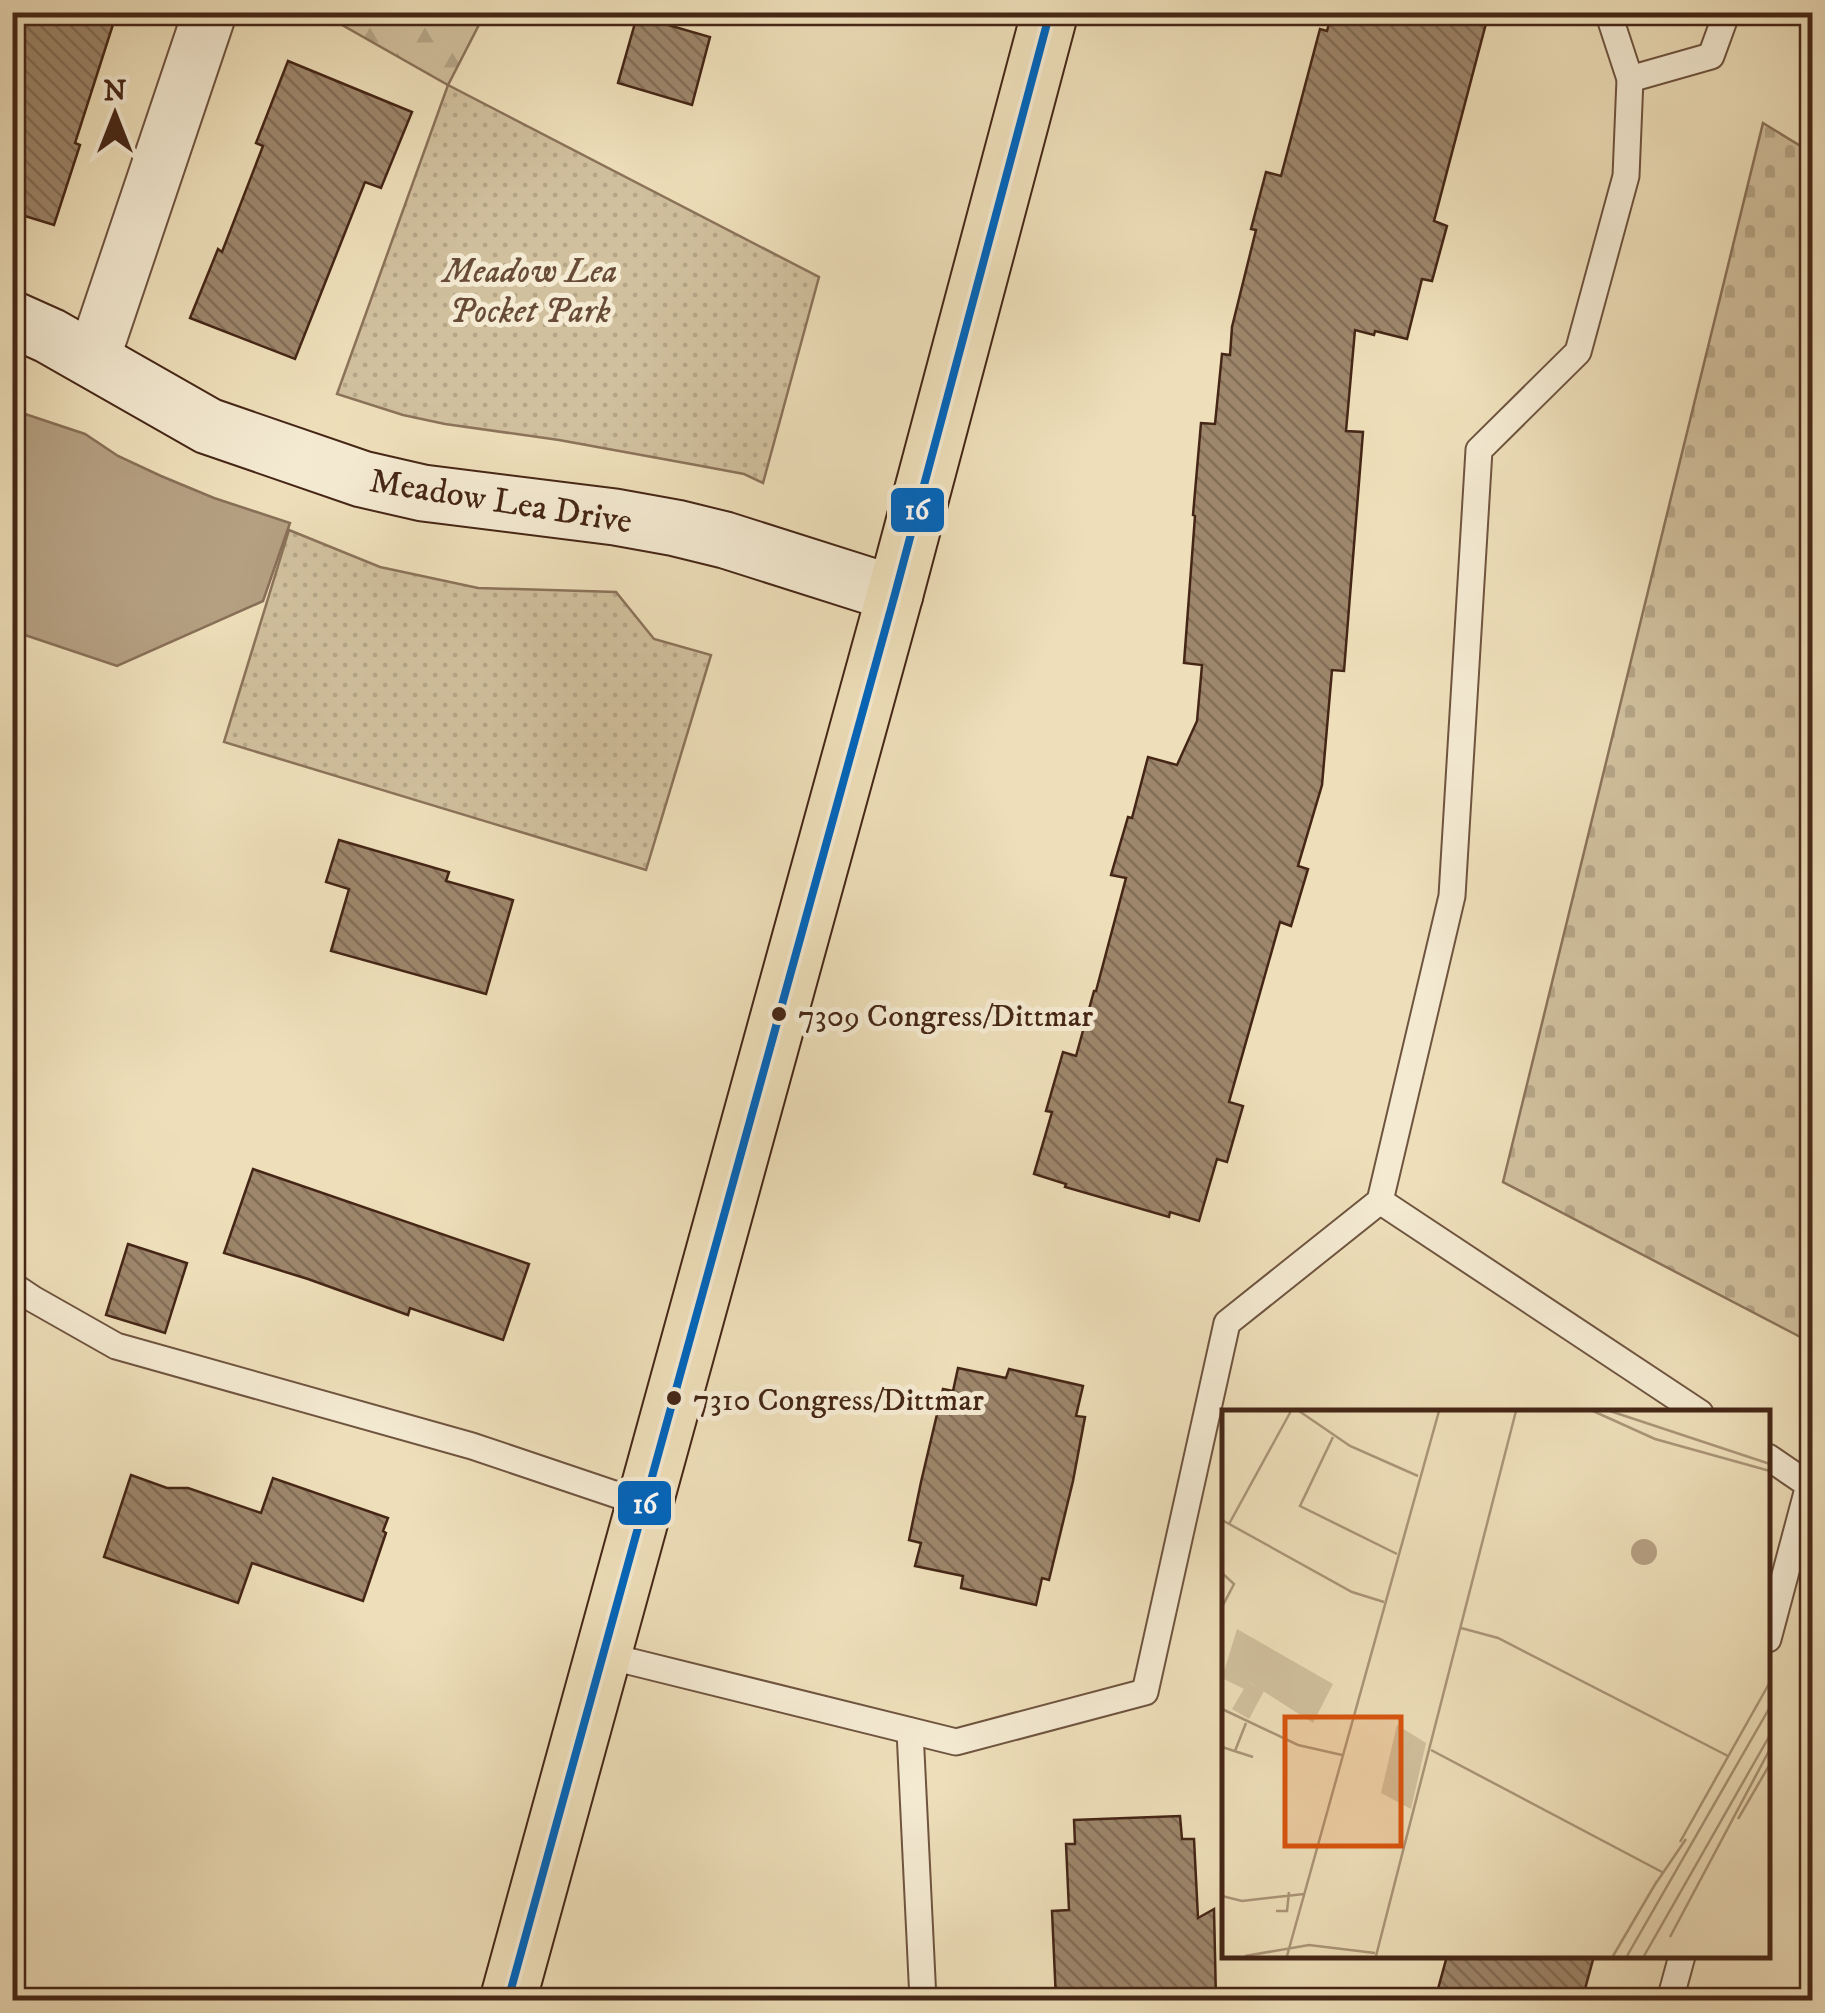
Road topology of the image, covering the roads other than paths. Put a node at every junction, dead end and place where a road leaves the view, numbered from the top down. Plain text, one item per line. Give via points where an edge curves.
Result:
1 (210, 12) edge
2 (1050, 12) edge
3 (1608, 12) edge
4 (1727, 12) edge
5 (1630, 79) junction
6 (12, 319) edge
7 (93, 360) junction
8 (895, 594) junction
9 (1380, 1201) junction
10 (12, 1284) edge
11 (1695, 1410) edge
12 (1770, 1459) edge
13 (644, 1504) junction
14 (1770, 1631) edge
15 (604, 1655) junction
16 (910, 1731) junction
17 (1681, 1958) edge
18 (508, 2000) edge
19 (922, 2000) edge
20 (1670, 2000) edge

1 - 7 street
2 - 8 main road
3 - 5 lane
4 - 5 lane via 1712,56
5 - 9 lane via 1626,176 1578,352 1478,450 1452,896
6 - 7 street, Meadow Lea Drive
7 - 8 street, Meadow Lea Drive via 208,426 362,479 423,494 676,528
8 - 13 main road
9 - 11 lane
9 - 16 lane via 1228,1323 1145,1692 956,1742
10 - 13 lane via 116,1346 472,1446
12 - 14 lane via 1809,1485
13 - 15 main road
15 - 16 lane
15 - 18 main road
16 - 19 lane
17 - 20 lane

